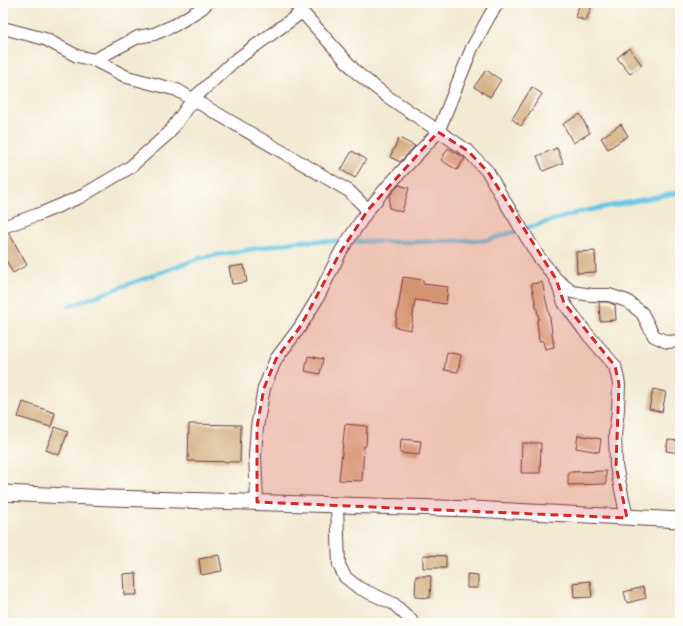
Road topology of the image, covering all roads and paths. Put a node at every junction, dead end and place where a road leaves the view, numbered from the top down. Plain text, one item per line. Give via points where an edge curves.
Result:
1 (207, 3) edge
2 (294, 3) edge
3 (498, 3) edge
4 (302, 12) junction
5 (3, 28) edge
6 (94, 60) junction
7 (193, 99) junction
8 (438, 132) junction
9 (368, 210) junction
10 (3, 226) edge
11 (556, 279) junction
12 (680, 341) edge
13 (3, 493) edge
14 (257, 502) junction
15 (337, 504) junction
16 (627, 518) junction
17 (680, 520) edge
18 (412, 623) edge

1 - 6 street via 175,25 154,34 138,37
2 - 4 street
3 - 8 street via 472,48
4 - 7 street via 233,62
4 - 8 street via 357,73
5 - 6 street via 45,39 77,56
6 - 7 street via 127,77 177,90
7 - 9 street via 349,191
7 - 10 street via 169,133 129,168 80,196 42,213
8 - 9 street
8 - 11 street via 468,151 488,172 538,256
9 - 14 street via 341,251 317,299 276,359 264,388 255,455
11 - 12 street via 572,292 609,295 627,301 642,313 654,336 667,342
11 - 16 street via 564,303 615,366 619,384 615,435 616,466
13 - 14 street
14 - 15 street
15 - 16 street
15 - 18 street via 339,565 345,577 359,588 394,604
16 - 17 street

